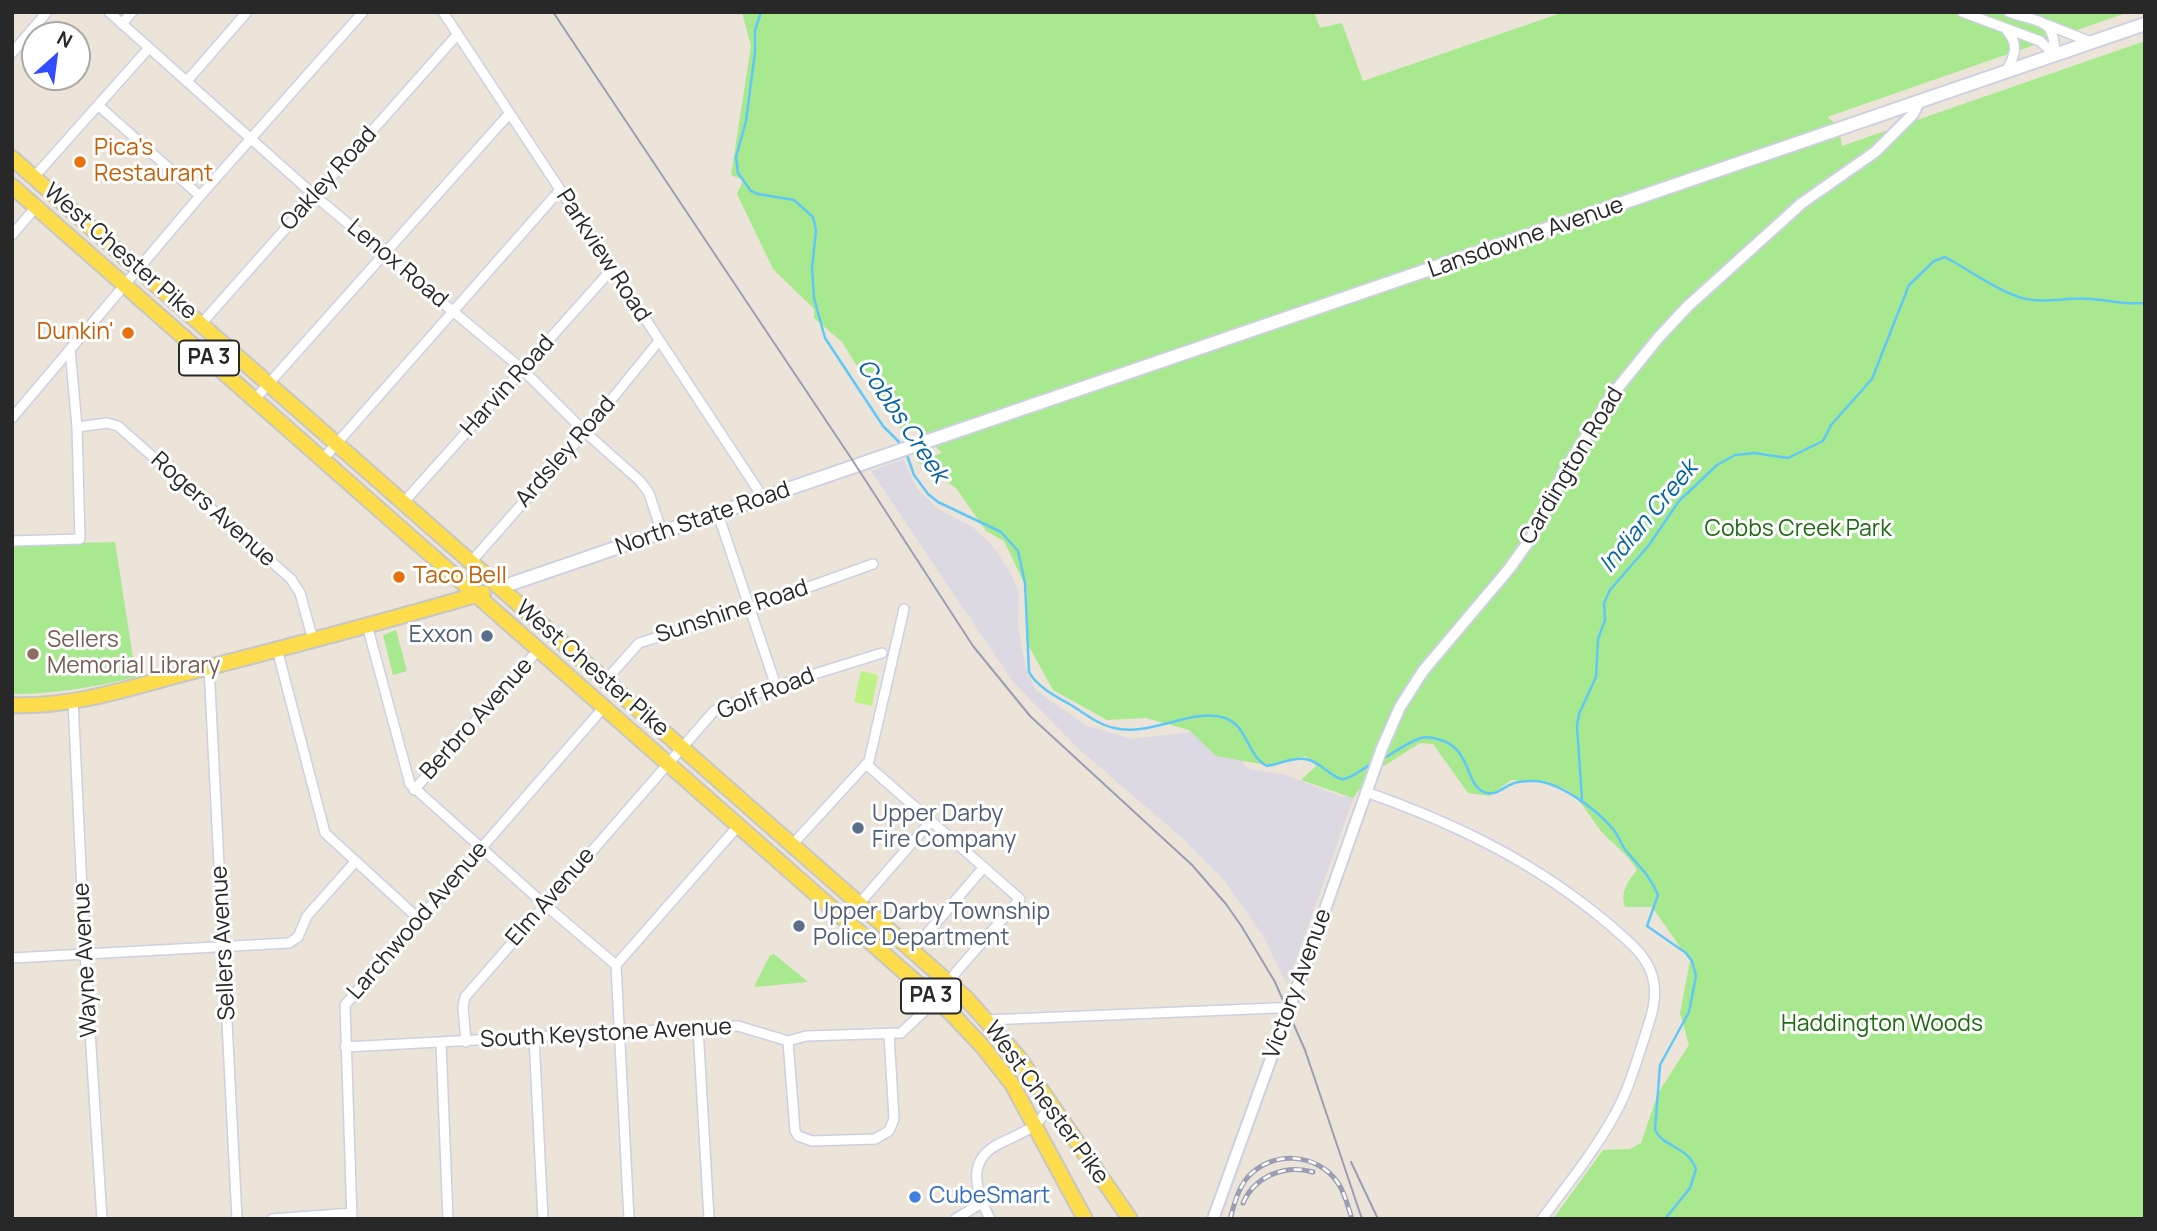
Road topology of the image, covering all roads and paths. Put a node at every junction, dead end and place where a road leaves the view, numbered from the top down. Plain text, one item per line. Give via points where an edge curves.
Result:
1 (47, 12) edge
2 (109, 12) edge
3 (132, 12) edge
4 (247, 12) edge
5 (363, 12) edge
6 (443, 12) edge
7 (1962, 12) edge
8 (2009, 12) edge
9 (122, 24) junction
10 (2047, 24) junction
11 (2145, 24) edge
12 (2003, 27) junction
13 (457, 35) junction
14 (2091, 42) junction
15 (149, 48) junction
16 (12, 53) edge
17 (2055, 55) junction
18 (2007, 70) junction
19 (187, 80) junction
20 (1920, 100) junction
21 (99, 106) junction
22 (509, 114) junction
23 (252, 138) junction
24 (12, 158) edge
25 (34, 177) junction
26 (12, 186) edge
27 (560, 190) junction
28 (200, 196) junction
29 (315, 196) junction
30 (36, 207) junction
31 (12, 235) edge
32 (384, 254) junction
33 (138, 268) junction
34 (612, 269) junction
35 (125, 285) junction
36 (453, 311) junction
37 (201, 324) junction
38 (659, 341) junction
39 (70, 349) junction
40 (522, 369) junction
41 (269, 383) junction
42 (255, 399) junction
43 (12, 418) edge
44 (77, 427) junction
45 (585, 432) junction
46 (337, 443) junction
47 (912, 448) joint
48 (323, 458) junction
49 (764, 499) junction
50 (404, 502) junction
51 (718, 514) junction
52 (662, 533) junction
53 (12, 541) edge
54 (471, 562) junction
55 (873, 564) dead end
56 (499, 588) junction
57 (477, 594) junction
58 (750, 608) junction
59 (904, 609) dead end
60 (367, 625) junction
61 (313, 640) junction
62 (277, 649) junction
63 (539, 649) junction
64 (882, 653) dead end
65 (209, 667) junction
66 (606, 681) junction
67 (776, 686) junction
68 (73, 700) junction
69 (12, 705) edge
70 (604, 707) junction
71 (681, 748) junction
72 (1382, 748) joint
73 (668, 763) junction
74 (866, 764) junction
75 (1368, 787) junction
76 (414, 790) junction
77 (931, 821) junction
78 (739, 825) junction
79 (792, 845) junction
80 (481, 849) junction
81 (355, 862) junction
82 (984, 867) junction
83 (819, 869) junction
84 (806, 885) junction
85 (544, 904) junction
86 (859, 904) junction
87 (420, 920) junction
88 (225, 946) junction
89 (912, 951) junction
90 (85, 953) junction
91 (12, 958) edge
92 (616, 965) junction
93 (949, 984) junction
94 (936, 1000) junction
95 (1288, 1012) junction
96 (987, 1020) junction
97 (698, 1027) junction
98 (620, 1033) junction
99 (889, 1034) junction
100 (534, 1037) junction
101 (788, 1041) junction
102 (466, 1042) junction
103 (441, 1043) junction
104 (345, 1048) junction
105 (1051, 1105) junction
106 (1035, 1125) junction
107 (982, 1203) junction
108 (1081, 1215) edge
109 (352, 1216) edge
110 (102, 1219) edge
111 (237, 1219) edge
112 (272, 1219) edge
113 (448, 1219) edge
114 (543, 1219) edge
115 (629, 1219) edge
116 (709, 1219) edge
117 (955, 1219) edge
118 (990, 1219) edge
119 (1129, 1219) edge
120 (1213, 1219) edge
121 (1542, 1219) edge

1 - 16 street
2 - 9 street, Lenox Road
3 - 9 street
4 - 19 street
5 - 23 street
6 - 13 street, Parkview Road
7 - 12 street
8 - 10 street
9 - 15 street, Lenox Road
10 - 14 street
10 - 17 street via 2055,34
11 - 14 main road, Lansdowne Avenue
12 - 17 street via 2040,41
12 - 18 street via 2012,37 2016,54
13 - 22 street, Parkview Road
13 - 29 street, Oakley Road
14 - 17 main road, Lansdowne Avenue
15 - 19 street, Lenox Road
15 - 21 street
17 - 18 main road, Lansdowne Avenue
18 - 20 main road, Lansdowne Avenue
19 - 23 street, Lenox Road
20 - 47 main road, Lansdowne Avenue
20 - 72 street, Cardington Road via 1913,114 1875,152 1780,222 1687,307 1633,367 1571,461 1509,569 1412,688
21 - 25 street
21 - 28 street
22 - 27 street, Parkview Road
22 - 32 street
23 - 28 street
23 - 29 street, Lenox Road
24 - 25 main road, West Chester Pike / PA 3
25 - 33 main road, West Chester Pike / PA 3
26 - 30 main road, West Chester Pike / PA 3
27 - 34 street, Parkview Road
27 - 36 street
28 - 33 street
29 - 32 street, Lenox Road
29 - 37 street, Oakley Road
30 - 31 street
30 - 35 main road, West Chester Pike / PA 3
32 - 36 street, Lenox Road
32 - 41 street
33 - 35 street
33 - 37 main road, West Chester Pike / PA 3
34 - 38 street, Parkview Road
34 - 40 street, Harvin Road
35 - 39 street
35 - 42 main road, West Chester Pike / PA 3
36 - 40 street, Lenox Road
36 - 46 street
37 - 41 main road, West Chester Pike / PA 3
38 - 45 street, Ardsley Road
38 - 49 street, Parkview Road
39 - 43 street
39 - 44 street
40 - 45 street, Lenox Road
40 - 50 street, Harvin Road
41 - 42 street
41 - 46 main road, West Chester Pike / PA 3
42 - 48 main road, West Chester Pike / PA 3
44 - 53 street via 80,539
44 - 61 street, Rogers Avenue via 107,422 118,425 282,571 300,593
45 - 52 street, Lenox Road via 640,481 649,493
45 - 54 street, Ardsley Road
46 - 48 street
46 - 50 main road, West Chester Pike / PA 3
47 - 49 main road, North State Road
48 - 57 main road, West Chester Pike / PA 3
49 - 51 main road, North State Road
50 - 54 main road, West Chester Pike / PA 3
51 - 52 main road, North State Road
51 - 58 street
52 - 56 main road, North State Road
54 - 56 main road, West Chester Pike / PA 3
55 - 58 street, Sunshine Road
56 - 57 main road
56 - 66 main road, West Chester Pike / PA 3
57 - 60 main road
57 - 63 main road, West Chester Pike / PA 3
58 - 66 street, Sunshine Road via 639,643
58 - 67 street
59 - 74 street
60 - 61 main road
60 - 76 street
61 - 62 main road
62 - 65 main road
62 - 81 street via 325,833
63 - 70 main road, West Chester Pike / PA 3
63 - 76 street, Berbro Avenue
64 - 67 street, Golf Road
65 - 68 main road
65 - 88 street, Sellers Avenue
66 - 71 main road, West Chester Pike / PA 3
67 - 71 street, Golf Road via 714,711
68 - 69 main road via 46,706
68 - 90 street, Wayne Avenue
70 - 73 main road, West Chester Pike / PA 3
70 - 80 street, Larchwood Avenue
71 - 73 street, Golf Road
71 - 79 main road, West Chester Pike / PA 3
72 - 75 street, Victory Avenue
73 - 78 main road, West Chester Pike / PA 3
73 - 85 street, Elm Avenue
74 - 77 street
74 - 79 street
75 - 95 street, Victory Avenue, bridge
75 - 121 street via 1530,866 1606,922 1649,966 1654,1006 1624,1097
76 - 80 street
77 - 82 street
77 - 86 street
78 - 84 main road, West Chester Pike / PA 3
78 - 92 street
79 - 83 main road, West Chester Pike / PA 3
80 - 85 street
80 - 87 street, Larchwood Avenue
81 - 87 street
81 - 88 street via 307,916 293,942
82 - 89 street
82 - 93 street, South Keystone Avenue via 1020,899
83 - 84 main road
83 - 86 main road, West Chester Pike / PA 3
84 - 94 main road, West Chester Pike / PA 3
85 - 92 street
85 - 102 street, Elm Avenue via 464,997
86 - 89 main road, West Chester Pike / PA 3
87 - 104 street, Larchwood Avenue via 345,1005
88 - 90 street
88 - 111 street, Sellers Avenue
89 - 93 main road, West Chester Pike / PA 3
90 - 91 street
90 - 110 street, Wayne Avenue
92 - 98 street
93 - 94 street, South Keystone Avenue
93 - 96 main road, West Chester Pike / PA 3
94 - 99 street, South Keystone Avenue via 901,1033
94 - 106 main road, West Chester Pike / PA 3 via 1003,1071
95 - 96 street, bridge via 1276,1008
95 - 120 street, Victory Avenue
96 - 105 main road, West Chester Pike / PA 3
97 - 98 street, South Keystone Avenue
97 - 101 street, South Keystone Avenue via 738,1026
97 - 116 street
98 - 100 street, South Keystone Avenue
98 - 115 street
99 - 101 street, South Keystone Avenue via 806,1036
99 - 101 street via 894,1119 889,1131 875,1139 812,1141 798,1136
100 - 102 street, South Keystone Avenue
100 - 114 street
102 - 103 street, South Keystone Avenue
103 - 104 street, South Keystone Avenue
103 - 113 street
104 - 109 street, Larchwood Avenue
105 - 106 street
105 - 119 main road, West Chester Pike / PA 3
106 - 107 street via 995,1146 982,1159 976,1178
106 - 108 main road, West Chester Pike / PA 3
107 - 117 street
107 - 118 street
109 - 112 street

